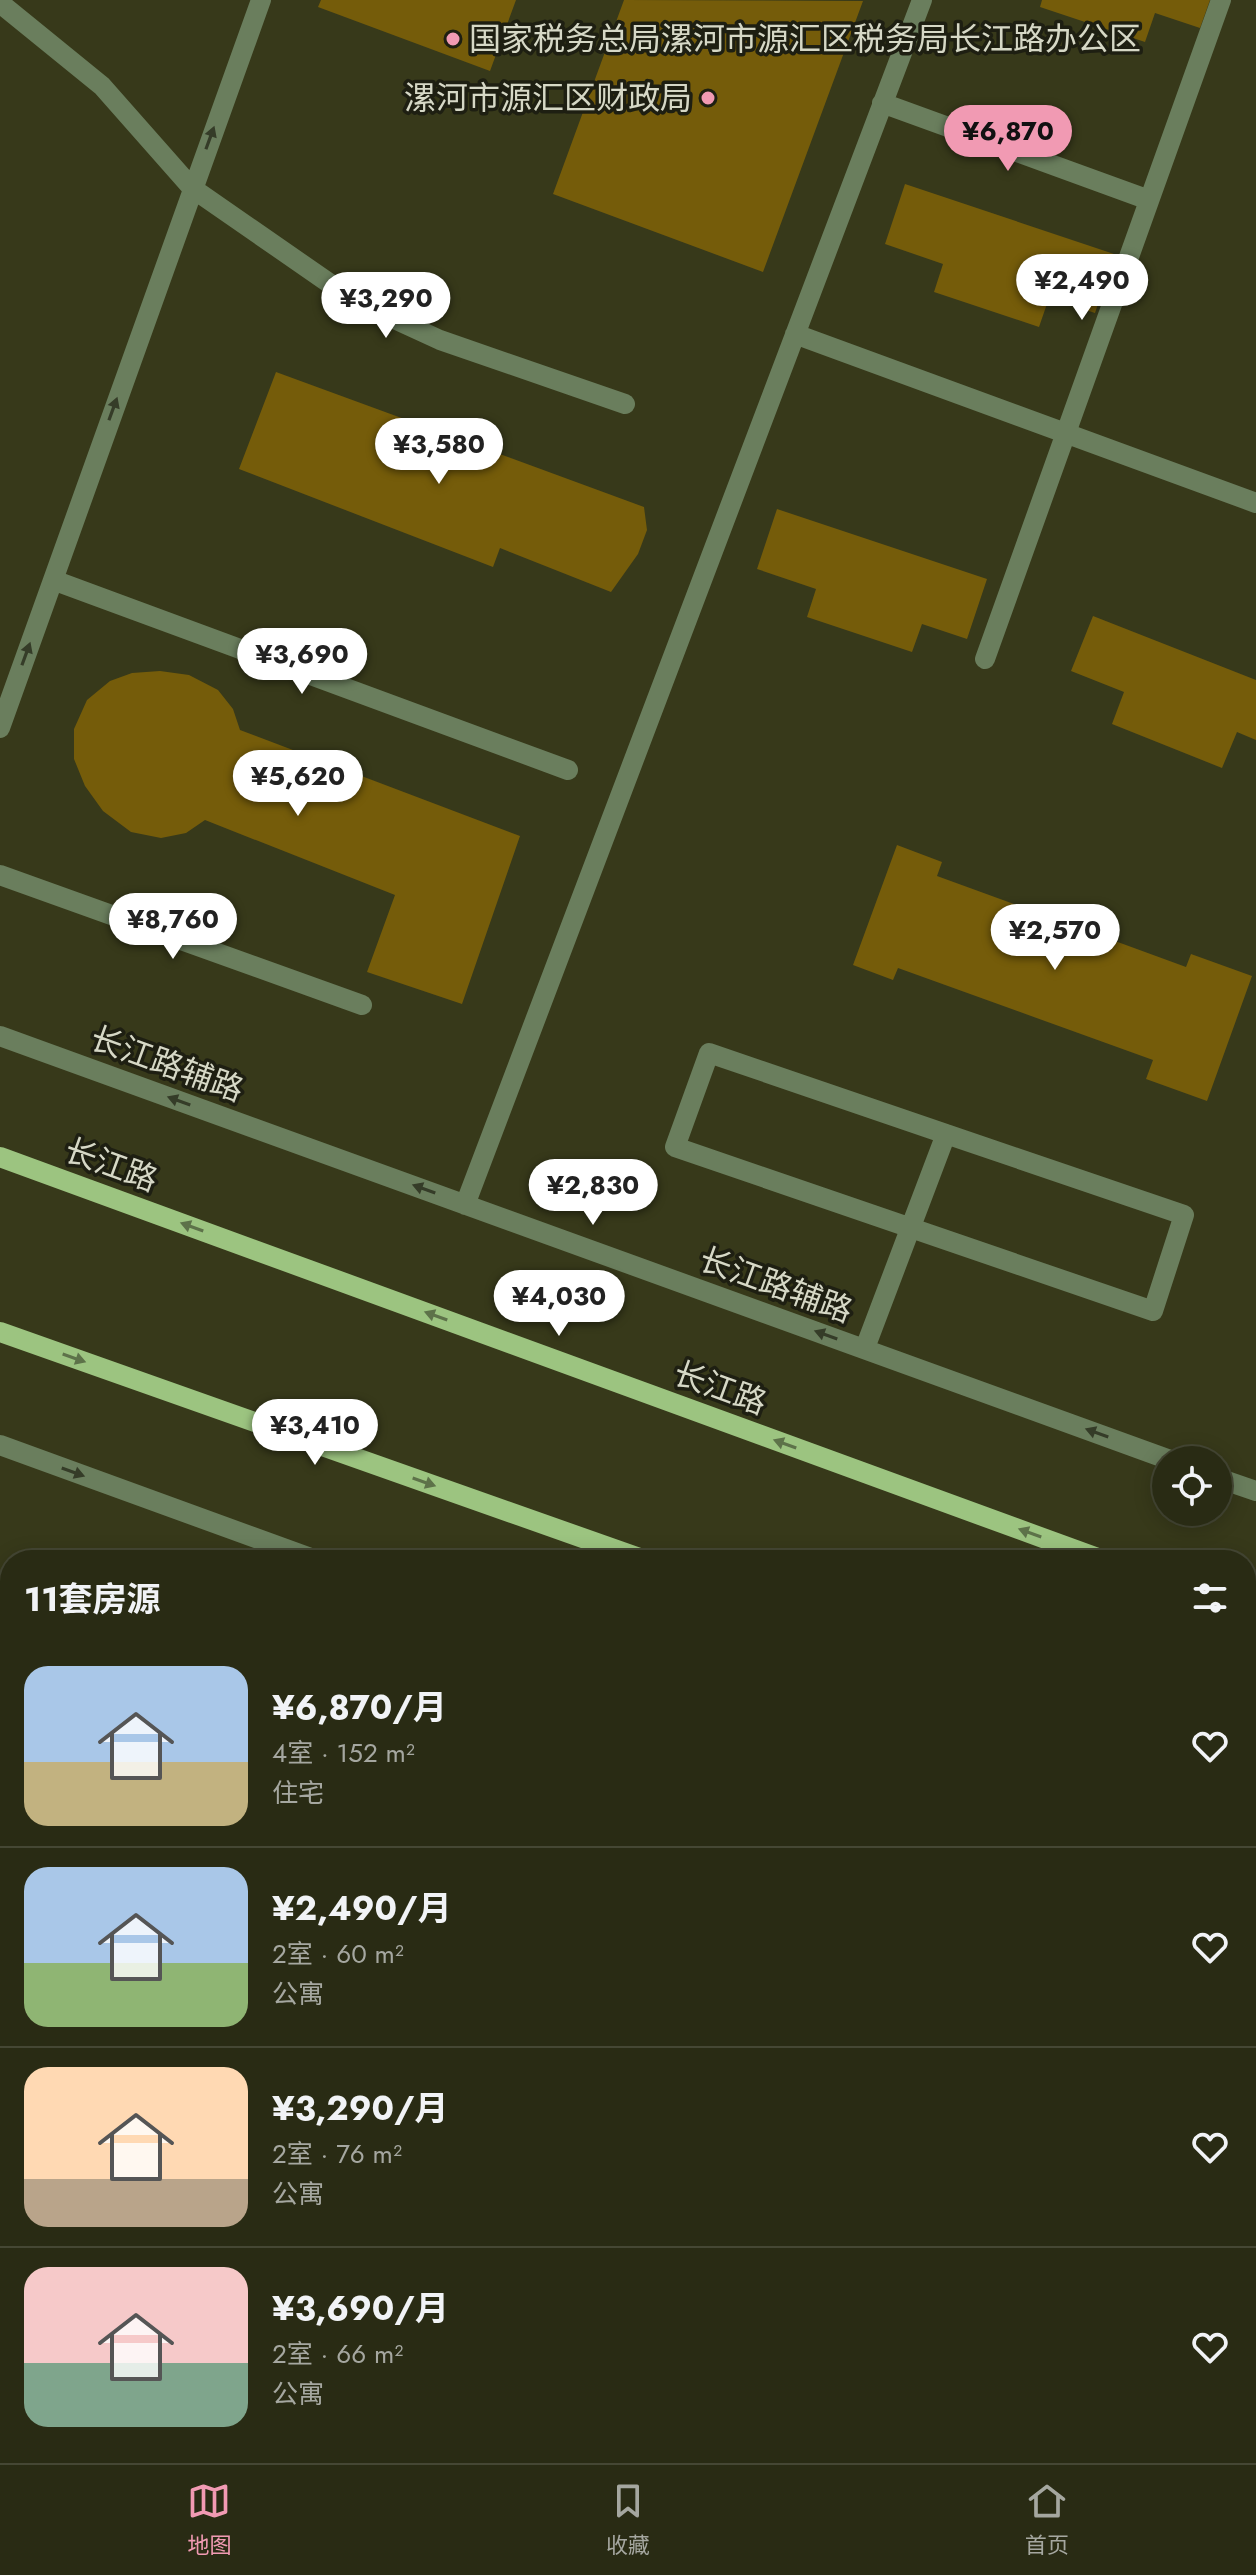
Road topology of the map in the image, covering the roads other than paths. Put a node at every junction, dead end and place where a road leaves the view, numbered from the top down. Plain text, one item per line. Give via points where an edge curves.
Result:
1 (261, 0) edge
2 (922, 0) edge
3 (1221, 0) edge
4 (5, 5) edge
5 (882, 103) junction
6 (192, 188) junction
7 (1149, 200) junction
8 (795, 334) junction
9 (625, 404) dead end
10 (1066, 433) junction
11 (1256, 503) edge
12 (53, 580) junction
13 (985, 659) dead end
14 (0, 728) edge
15 (568, 770) dead end
16 (0, 875) edge
17 (362, 1005) dead end
18 (0, 1036) edge
19 (946, 1134) junction
20 (0, 1157) edge
21 (465, 1205) junction
22 (912, 1228) junction
23 (0, 1332) edge
24 (865, 1348) junction
25 (0, 1445) edge
26 (1152, 1453) edge
27 (1232, 1483) edge
28 (1256, 1491) edge
29 (289, 1550) edge
30 (617, 1550) edge
31 (1076, 1550) edge

6 -> 1 street
2 - 5 street
3 - 7 street
4 - 6 street via 102,86
5 - 7 street
5 - 8 street
6 - 9 street via 355,301 440,340
12 -> 6 street
7 - 10 street
8 - 10 street
8 - 21 street
10 - 11 street
10 - 13 street
14 -> 12 street
12 - 15 street
16 - 17 street
21 -> 18 street, 长江路辅路
19 - 22 street
19 - 22 street via 709,1053 684,1120 675,1147
19 - 22 street via 1184,1215 1153,1311
31 -> 20 main road, 长江路
24 -> 21 street, 长江路辅路
22 - 24 street
23 -> 30 main road
26 -> 24 street, 长江路辅路
25 -> 29 street
27 - 28 street

